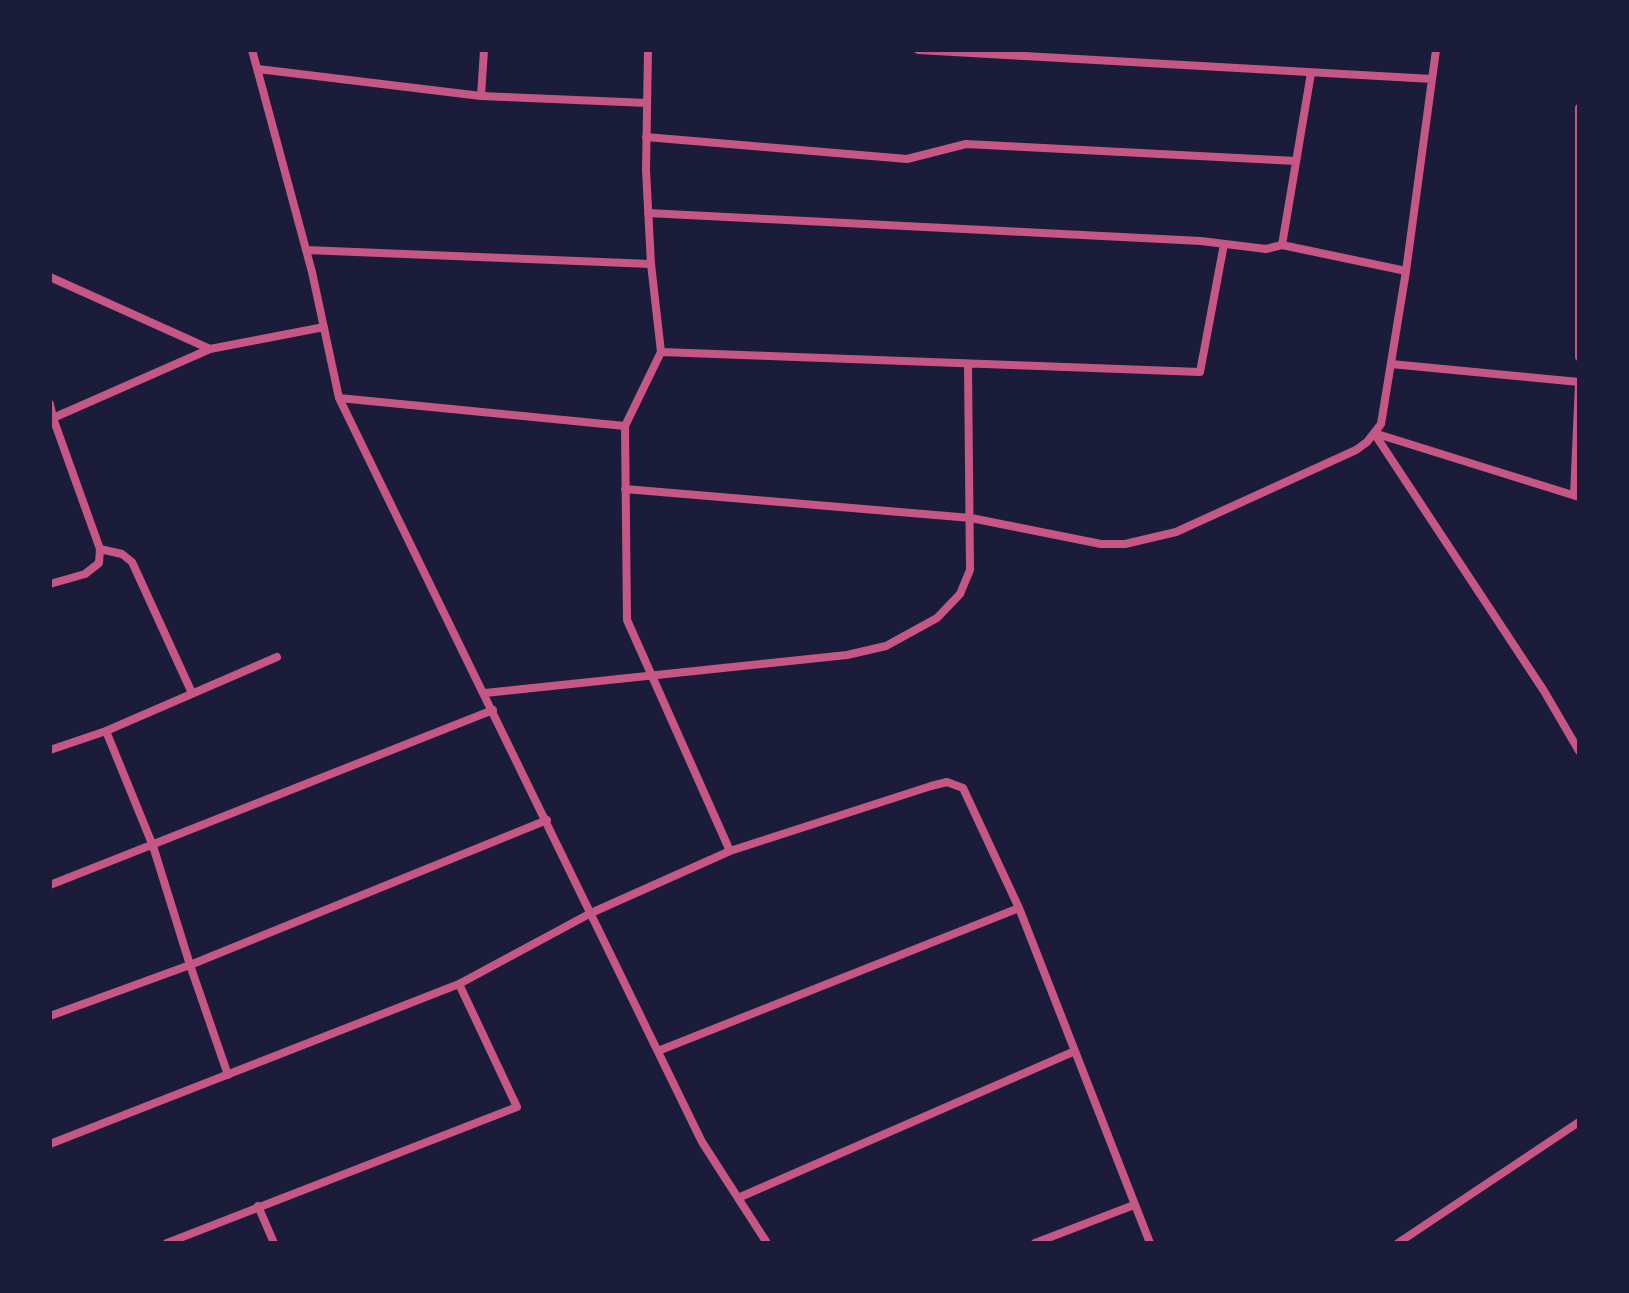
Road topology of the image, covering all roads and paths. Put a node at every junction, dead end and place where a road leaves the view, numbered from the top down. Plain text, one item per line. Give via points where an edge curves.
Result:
1 (252, 50) edge
2 (484, 50) edge
3 (648, 50) edge
4 (918, 50) edge
5 (1436, 50) edge
6 (258, 69) junction
7 (1311, 73) junction
8 (1432, 79) junction
9 (481, 96) junction
10 (647, 103) junction
11 (1579, 108) edge
12 (1579, 128) edge
13 (646, 137) junction
14 (1296, 161) junction
15 (648, 213) junction
16 (1224, 244) junction
17 (1282, 245) junction
18 (306, 250) junction
19 (651, 264) junction
20 (1406, 271) junction
21 (50, 277) edge
22 (324, 327) junction
23 (210, 349) junction
24 (661, 352) junction
25 (1579, 357) edge
26 (1391, 364) junction
27 (968, 365) junction
28 (1579, 383) edge
29 (339, 398) junction
30 (50, 404) edge
31 (51, 418) edge
32 (625, 426) junction
33 (1374, 433) junction
34 (625, 489) junction
35 (1577, 496) edge
36 (971, 518) junction
37 (100, 549) junction
38 (50, 584) edge
39 (277, 657) dead end
40 (652, 677) junction
41 (192, 693) junction
42 (485, 693) junction
43 (493, 710) junction
44 (106, 731) junction
45 (50, 750) edge
46 (1579, 751) edge
47 (547, 820) junction
48 (153, 846) junction
49 (730, 851) junction
50 (50, 885) edge
51 (1019, 908) junction
52 (591, 913) junction
53 (190, 965) junction
54 (459, 984) junction
55 (50, 1016) edge
56 (658, 1051) junction
57 (1075, 1051) junction
58 (228, 1075) junction
59 (1579, 1122) edge
60 (50, 1144) edge
61 (738, 1198) junction
62 (1134, 1205) junction
63 (258, 1206) junction
64 (167, 1243) edge
65 (274, 1243) edge
66 (767, 1243) edge
67 (1035, 1243) edge
68 (1150, 1243) edge
69 (1398, 1243) edge

1 - 6 street
2 - 9 street
3 - 10 street
4 - 7 street
5 - 8 street
6 - 9 street
6 - 18 street
7 - 8 street
7 - 14 street
8 - 20 street
9 - 10 street
10 - 13 street
11 - 12 street
12 - 25 street
13 - 14 street via 907,159 966,144
13 - 15 street
14 - 17 street
15 - 16 street
15 - 19 street
16 - 17 street via 1266,249
16 - 27 street via 1200,372
17 - 20 street
18 - 19 street
18 - 22 street
19 - 24 street
20 - 26 street
21 - 23 street
22 - 23 street
22 - 29 street
23 - 31 street
24 - 27 street
24 - 32 street
26 - 28 street
26 - 33 street via 1381,424
27 - 36 street
28 - 35 street
29 - 32 street
29 - 42 street
30 - 31 street
31 - 37 street
32 - 34 street
33 - 35 street
33 - 36 street via 1356,450 1155,538 1101,544
33 - 46 street
34 - 36 street
34 - 40 street via 627,620
36 - 40 street via 970,570 960,594 937,618 886,646
37 - 38 street via 99,563 85,574
37 - 41 street via 132,562
39 - 41 street
40 - 42 street
40 - 49 street
41 - 44 street
42 - 43 street
43 - 47 street
43 - 48 street
44 - 45 street
44 - 48 street
47 - 52 street
47 - 53 street
48 - 50 street
48 - 53 street
49 - 51 street via 947,782 963,788 972,802
49 - 52 street
51 - 56 street
51 - 57 street
52 - 54 street
52 - 56 street
53 - 55 street
53 - 58 street
54 - 58 street
54 - 63 street via 517,1107
56 - 61 street via 702,1142
57 - 61 street
57 - 62 street
58 - 60 street
59 - 69 street
61 - 66 street
62 - 67 street
62 - 68 street
63 - 64 street
63 - 65 street

